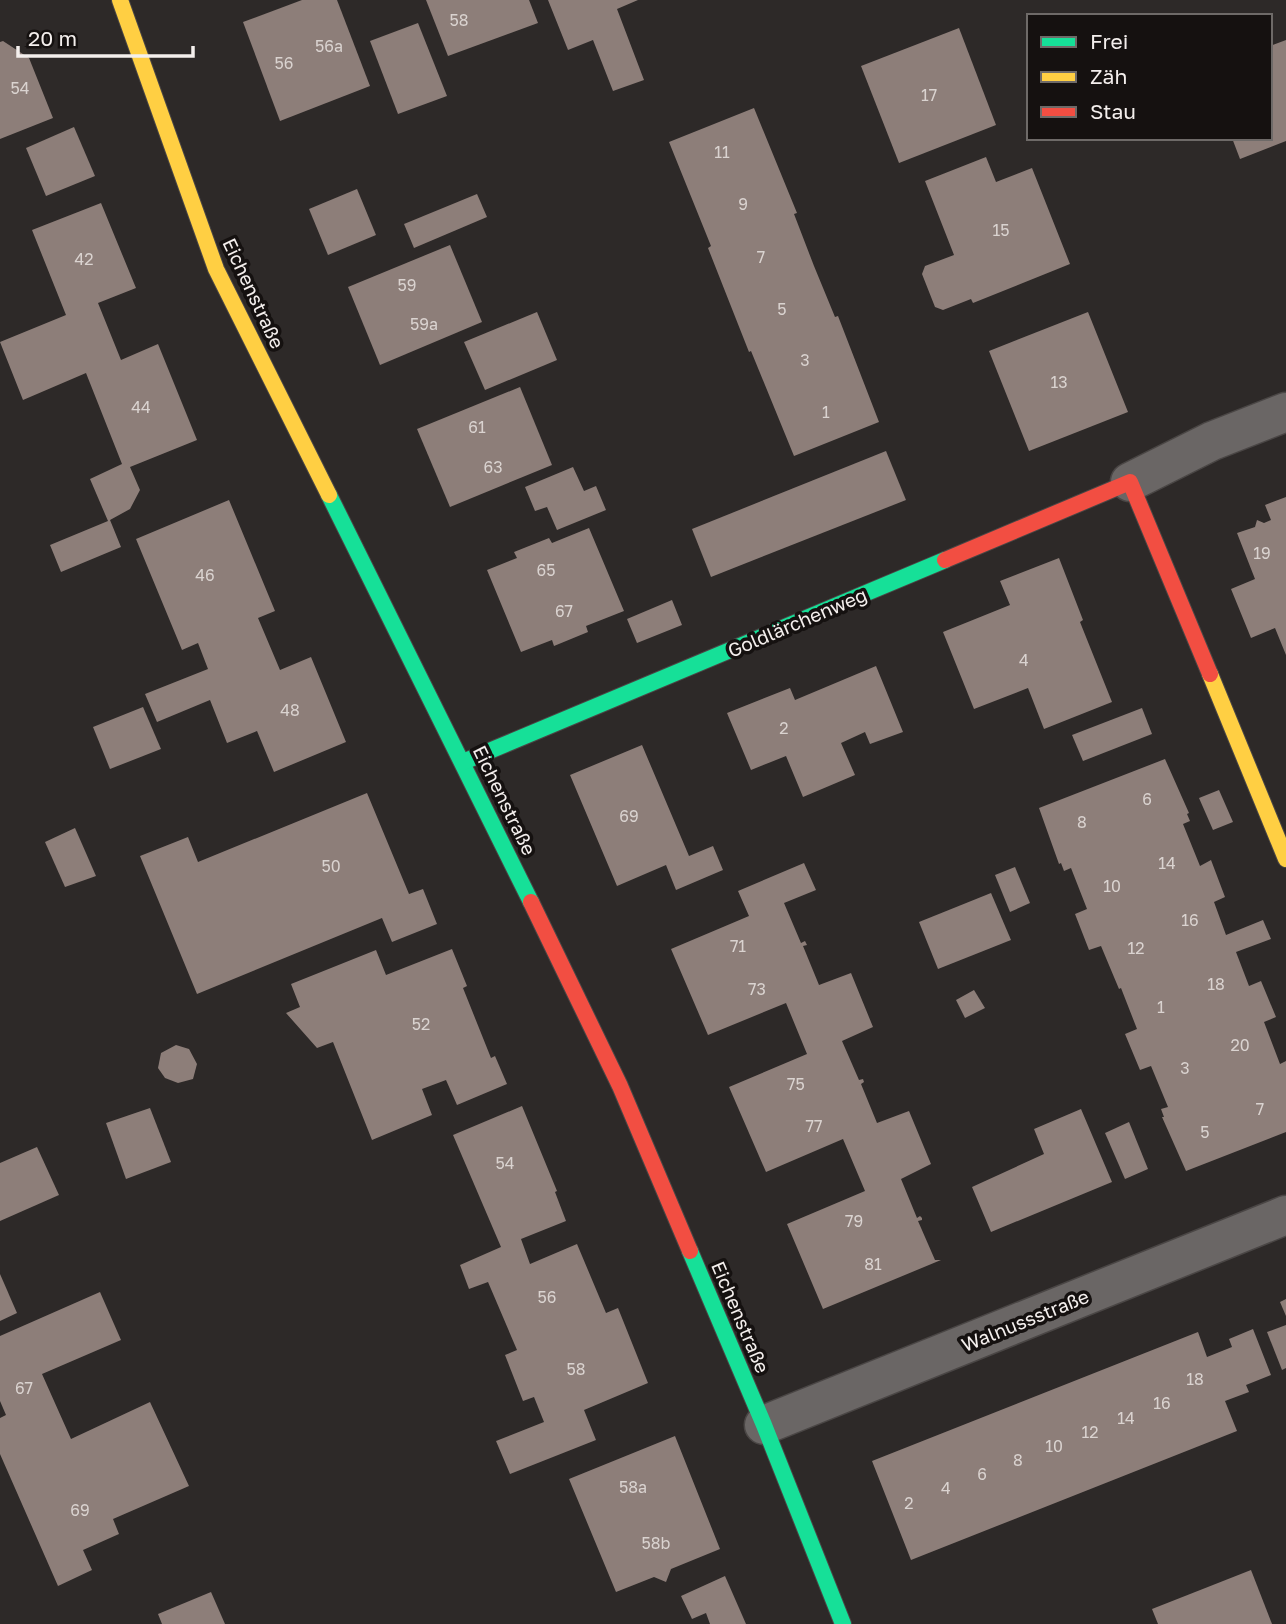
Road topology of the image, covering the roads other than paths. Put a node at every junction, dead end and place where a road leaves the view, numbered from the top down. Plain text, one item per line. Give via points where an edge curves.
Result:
1 (120, 0) edge
2 (1286, 412) edge
3 (1130, 482) junction
4 (463, 762) junction
5 (1286, 859) edge
6 (1286, 1215) edge
7 (764, 1425) junction
8 (843, 1624) edge

1 - 4 street, Eichenstraße via 216,270
2 - 3 street, Goldlärchenweg via 1212,441
3 - 4 street, Goldlärchenweg
3 - 5 street
4 - 7 street, Eichenstraße via 620,1086
6 - 7 street, Walnussstraße
7 - 8 street, Eichenstraße

